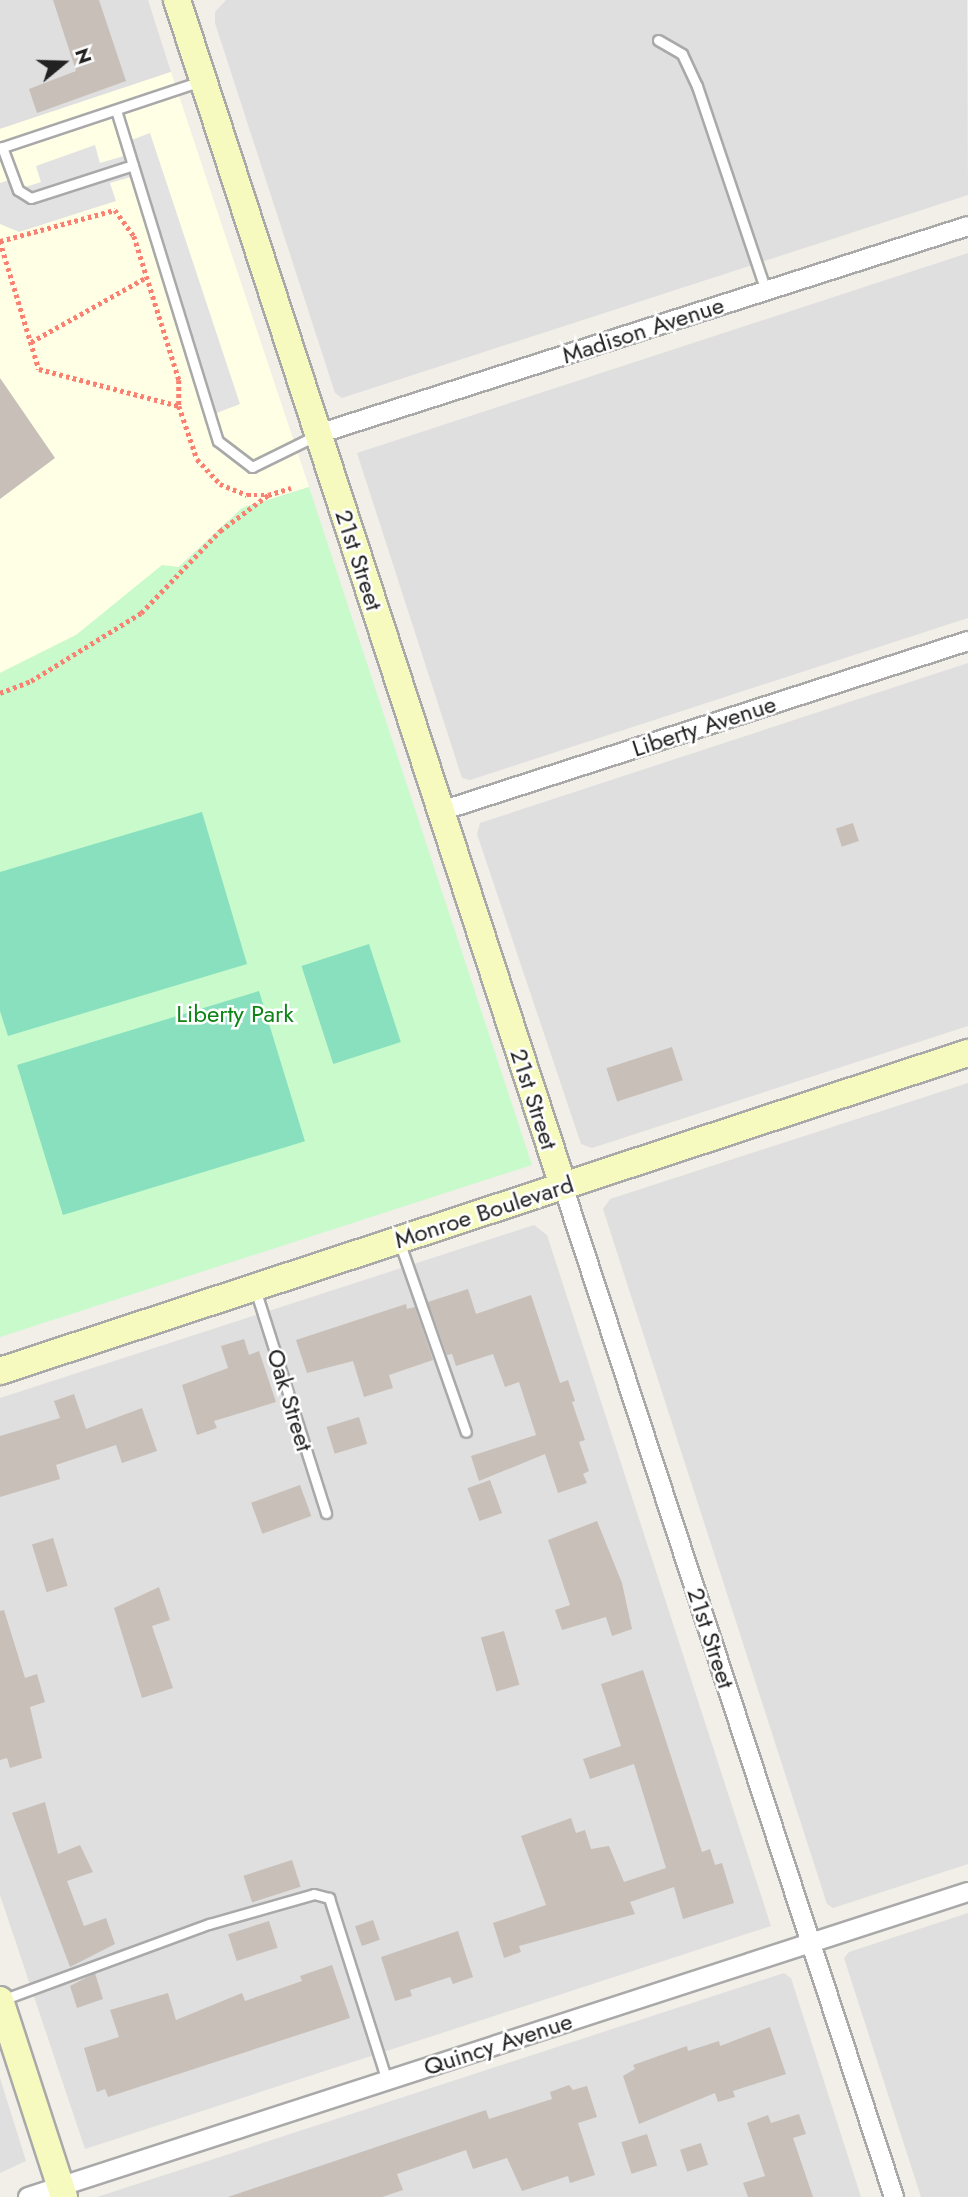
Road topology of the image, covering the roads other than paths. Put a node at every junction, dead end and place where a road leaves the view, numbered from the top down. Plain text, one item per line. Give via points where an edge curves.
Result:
1 (177, 0) edge
2 (658, 40) dead end
3 (203, 81) junction
4 (116, 110) junction
5 (1, 147) edge
6 (133, 165) junction
7 (968, 226) edge
8 (765, 291) junction
9 (318, 434) junction
10 (968, 641) edge
11 (441, 811) junction
12 (968, 1053) edge
13 (563, 1186) junction
14 (398, 1240) junction
15 (255, 1287) junction
16 (0, 1370) edge
17 (466, 1432) dead end
18 (326, 1513) dead end
19 (968, 1892) edge
20 (810, 1943) junction
21 (0, 2000) edge
22 (387, 2081) junction
23 (62, 2192) edge
24 (28, 2197) edge
25 (894, 2197) edge

1 - 3 street, 21st Street
2 - 8 lane via 682,54 697,86
3 - 4 lane
3 - 9 street, 21st Street
4 - 5 lane
4 - 6 lane
5 - 6 lane via 18,190 31,198
6 - 9 lane via 218,441 252,467
7 - 8 street, Madison Avenue
8 - 9 street, Madison Avenue
9 - 11 street, 21st Street
10 - 11 street, Liberty Avenue
11 - 13 street, 21st Street
12 - 13 street, Monroe Boulevard
13 - 14 street, Monroe Boulevard
13 - 20 street, 21st Street
14 - 15 street, Monroe Boulevard
14 - 17 lane
15 - 16 street, Monroe Boulevard
15 - 18 lane, Oak Street
19 - 20 street, Quincy Avenue
20 - 22 street, Quincy Avenue
20 - 25 street, 21st Street
21 - 22 lane via 209,1924 314,1894 330,1898
21 - 23 street
22 - 23 street, Quincy Avenue
23 - 24 street, Quincy Avenue

